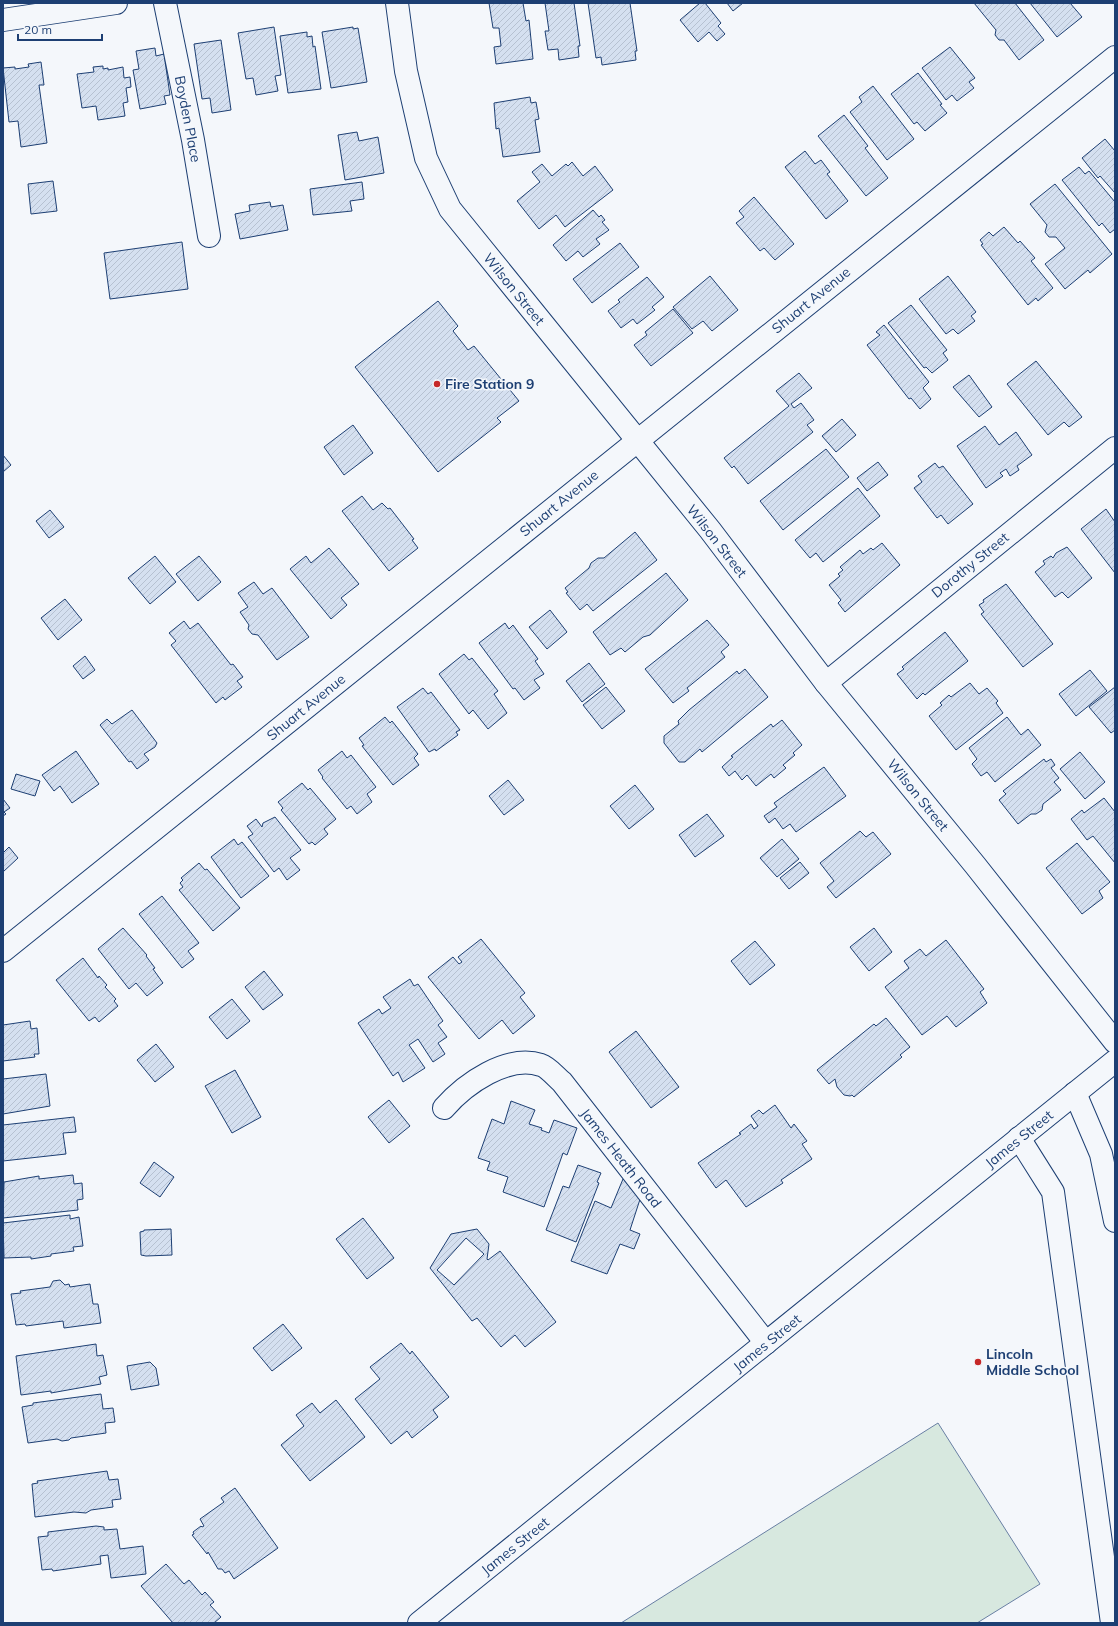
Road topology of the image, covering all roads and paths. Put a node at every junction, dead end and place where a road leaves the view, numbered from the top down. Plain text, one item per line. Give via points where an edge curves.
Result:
1 (116, 3) edge
2 (165, 3) edge
3 (397, 3) edge
4 (3, 20) edge
5 (1115, 57) edge
6 (209, 236) dead end
7 (637, 441) junction
8 (1115, 448) edge
9 (826, 683) junction
10 (3, 951) edge
11 (1115, 1042) edge
12 (1115, 1061) edge
13 (1075, 1093) junction
14 (444, 1108) dead end
15 (1019, 1138) junction
16 (1115, 1221) edge
17 (766, 1344) junction
18 (1113, 1614) edge
19 (419, 1623) edge

1 - 4 street
2 - 6 street, Boyden Place via 193,140
3 - 7 street, Wilson Street via 406,71 426,158 450,210
5 - 7 street, Shuart Avenue
7 - 9 street, Wilson Street via 710,530
7 - 10 street, Shuart Avenue
8 - 9 street, Dorothy Street
9 - 11 street, Wilson Street
12 - 13 street, James Street
13 - 15 street, James Street
13 - 16 street via 1101,1154
14 - 17 street, James Heath Road via 456,1094 483,1075 522,1061 542,1065 562,1082
15 - 17 street, James Street
15 - 18 street via 1053,1192
17 - 19 street, James Street

